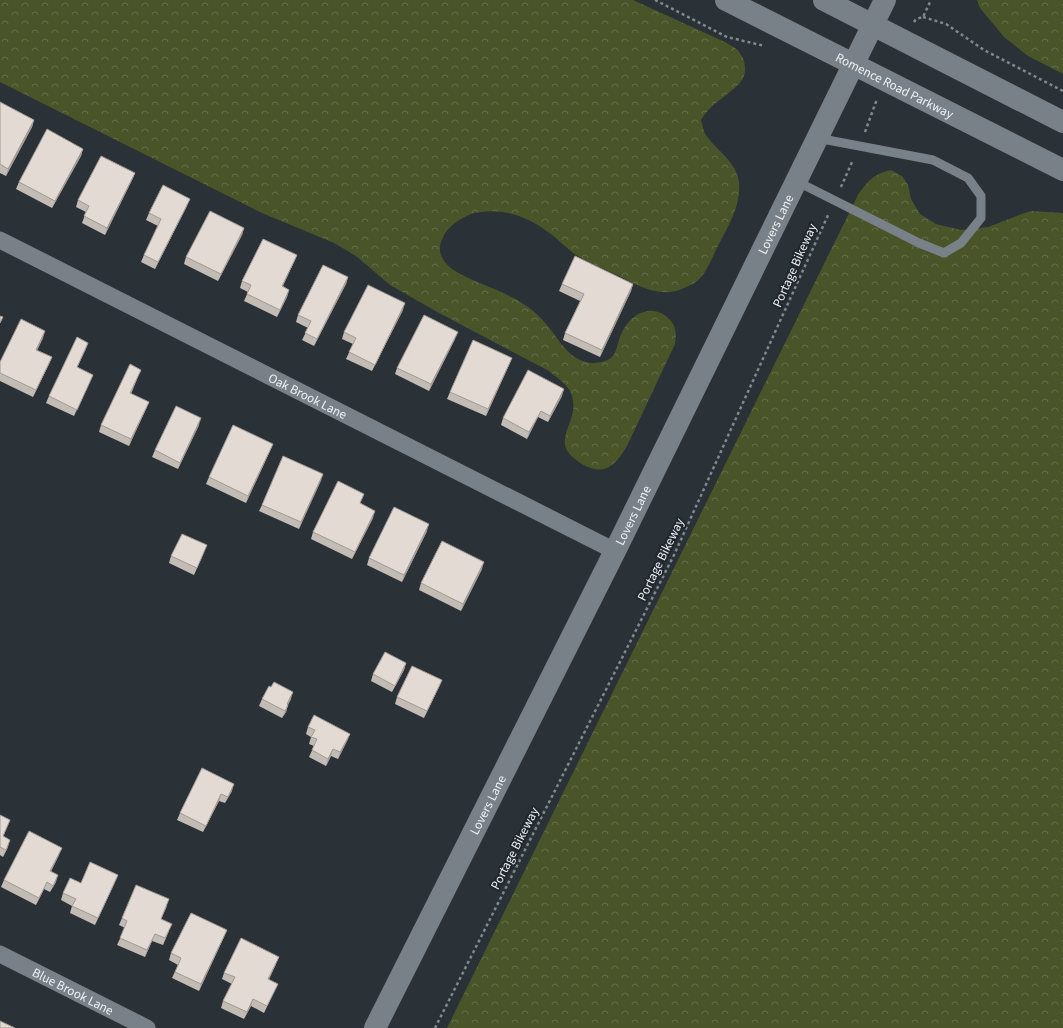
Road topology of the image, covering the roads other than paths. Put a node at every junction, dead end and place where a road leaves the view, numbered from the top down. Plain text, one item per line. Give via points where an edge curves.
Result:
1 (726, 0) edge
2 (824, 0) edge
3 (885, 0) edge
4 (872, 25) junction
5 (853, 65) junction
6 (1063, 122) edge
7 (817, 138) junction
8 (1063, 170) edge
9 (796, 181) junction
10 (0, 240) edge
11 (615, 551) junction
12 (0, 954) edge
13 (147, 1028) edge
14 (374, 1028) edge

1 - 5 street, Romence Road Parkway
2 - 4 street
3 - 4 street, Lovers Lane
4 - 5 street, Lovers Lane
4 - 6 street
5 - 7 street, Lovers Lane
5 - 8 street, Romence Road Parkway
7 - 9 street, Lovers Lane
7 - 9 lane via 932,160 968,178 981,196 981,218 961,243 944,253
9 - 11 street, Lovers Lane
10 - 11 street, Oak Brook Lane
11 - 14 street, Lovers Lane
12 - 13 street, Blue Brook Lane

